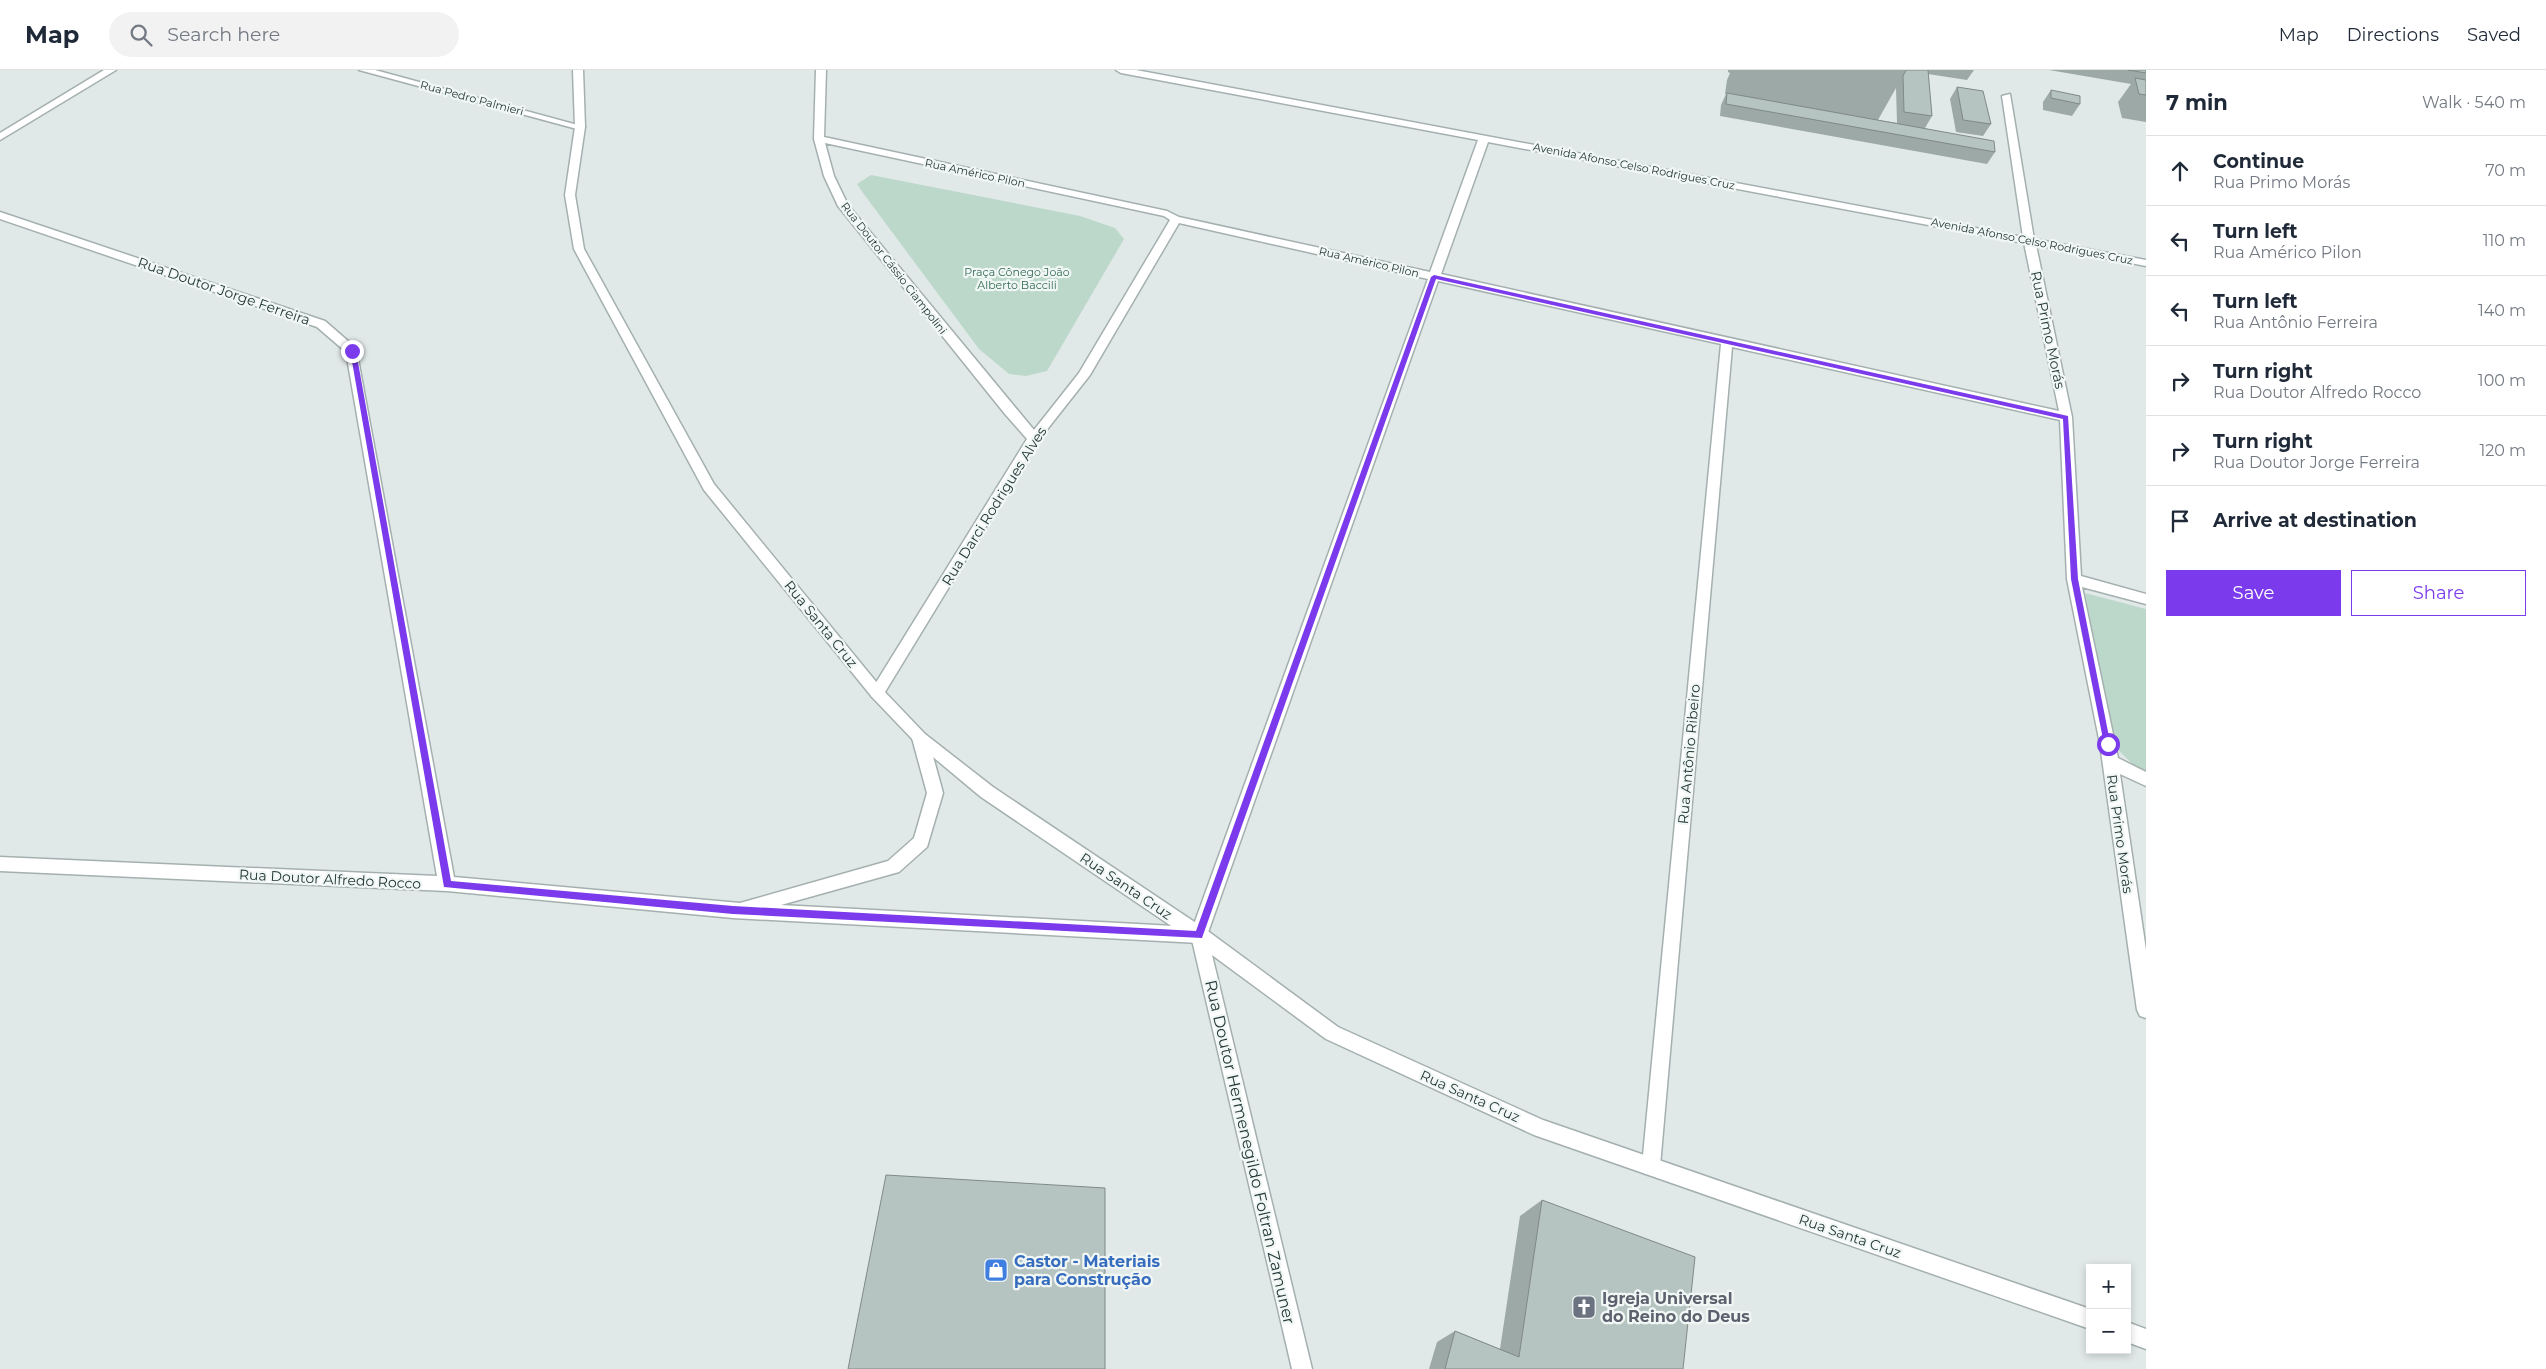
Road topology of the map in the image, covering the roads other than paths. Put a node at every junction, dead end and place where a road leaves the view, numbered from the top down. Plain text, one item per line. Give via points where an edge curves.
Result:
1 (111, 70) edge
2 (364, 70) edge
3 (578, 70) edge
4 (821, 70) edge
5 (1121, 70) edge
6 (2007, 96) dead end
7 (580, 126) junction
8 (0, 137) edge
9 (1484, 138) junction
10 (819, 139) junction
11 (0, 215) edge
12 (1176, 219) junction
13 (2029, 240) junction
14 (2146, 263) edge
15 (1434, 277) junction
16 (1727, 342) junction
17 (2066, 417) junction
18 (1034, 438) junction
19 (2074, 579) junction
20 (2146, 599) edge
21 (877, 693) junction
22 (920, 738) junction
23 (2109, 761) junction
24 (2146, 779) edge
25 (0, 864) edge
26 (447, 884) junction
27 (733, 910) junction
28 (1199, 935) junction
29 (2146, 1010) edge
30 (1652, 1166) junction
31 (2086, 1318) edge
32 (2131, 1333) edge
33 (2146, 1339) edge
34 (1302, 1369) edge

1 - 8 street
2 - 7 street, Rua Pedro Palmieri
3 - 7 street, Rua Santa Cruz
4 - 10 street, Rua Doutor Cássio Ciampolini
5 - 9 street, Avenida Afonso Celso Rodrigues Cruz
6 - 13 street, Rua Primo Morás
7 - 21 street, Rua Santa Cruz via 570,195 579,249 709,487
9 - 13 street, Avenida Afonso Celso Rodrigues Cruz
9 - 15 street
10 - 12 street, Rua Américo Pilon via 1167,214
10 - 18 street, Rua Doutor Cássio Ciampolini via 829,176 843,206
11 - 26 street, Rua Doutor Jorge Ferreira via 321,324 352,351
12 - 15 street, Rua Américo Pilon
12 - 18 street, Rua Darci Rodrigues Alves via 1084,375
13 - 14 street, Avenida Afonso Celso Rodrigues Cruz
13 - 17 street, Rua Primo Morás
15 - 16 street, Rua Américo Pilon
15 - 28 street
16 - 17 street, Rua Américo Pilon
16 - 30 street, Rua Antônio Ribeiro
17 - 19 street, Rua Primo Morás
18 - 21 street, Rua Darci Rodrigues Alves
19 - 20 street
19 - 23 street, Rua Primo Morás
21 - 22 street, Rua Santa Cruz
22 - 27 street via 935,793 921,842 893,867
22 - 28 street, Rua Santa Cruz via 987,792
23 - 24 street
23 - 29 street, Rua Primo Morás
25 - 26 street, Rua Doutor Alfredo Rocco
26 - 27 street, Rua Doutor Alfredo Rocco
27 - 28 street, Rua Doutor Alfredo Rocco
28 - 30 street, Rua Santa Cruz via 1332,1033 1541,1128
28 - 34 street, Rua Doutor Hermenegildo Foltran Zamuner
30 - 31 street, Rua Santa Cruz
32 - 33 street

